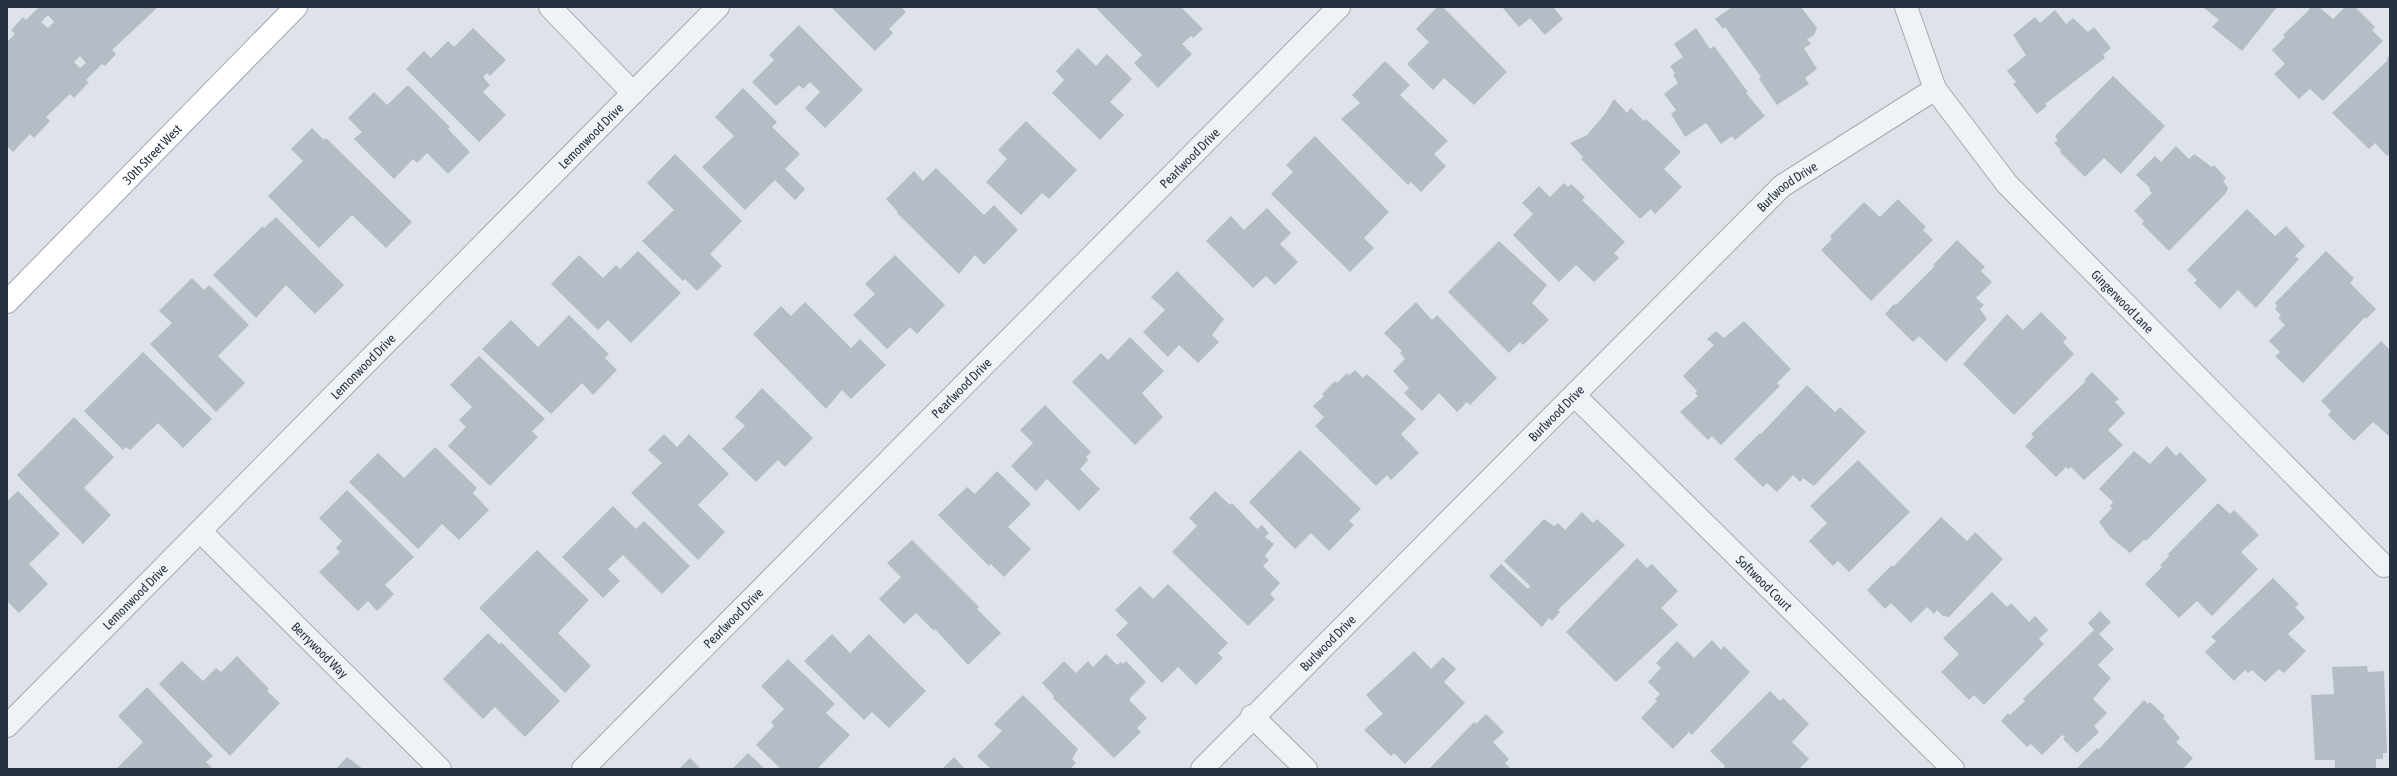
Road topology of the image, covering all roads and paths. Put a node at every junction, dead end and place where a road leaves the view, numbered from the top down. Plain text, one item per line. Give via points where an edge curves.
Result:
1 (296, 7) edge
2 (550, 7) edge
3 (718, 7) edge
4 (1339, 7) edge
5 (1906, 7) edge
6 (1936, 89) junction
7 (633, 93) junction
8 (7, 302) edge
9 (1575, 396) junction
10 (200, 531) junction
11 (2384, 566) dead end
12 (1252, 716) junction
13 (7, 726) edge
14 (440, 769) edge
15 (584, 769) edge
16 (1202, 769) edge
17 (1306, 769) edge
18 (1953, 769) edge

1 - 8 main road, 30th Street West
2 - 7 street
3 - 7 street, Lemonwood Drive
4 - 15 street, Pearlwood Drive
5 - 6 street, Gingerwood Lane
6 - 9 street, Burlwood Drive via 1782,186
6 - 11 street, Gingerwood Lane via 2007,184
7 - 10 street, Lemonwood Drive
9 - 12 street, Burlwood Drive
9 - 18 street, Softwood Court
10 - 13 street, Lemonwood Drive
10 - 14 street, Berrywood Way
12 - 16 street, Burlwood Drive
12 - 17 street

